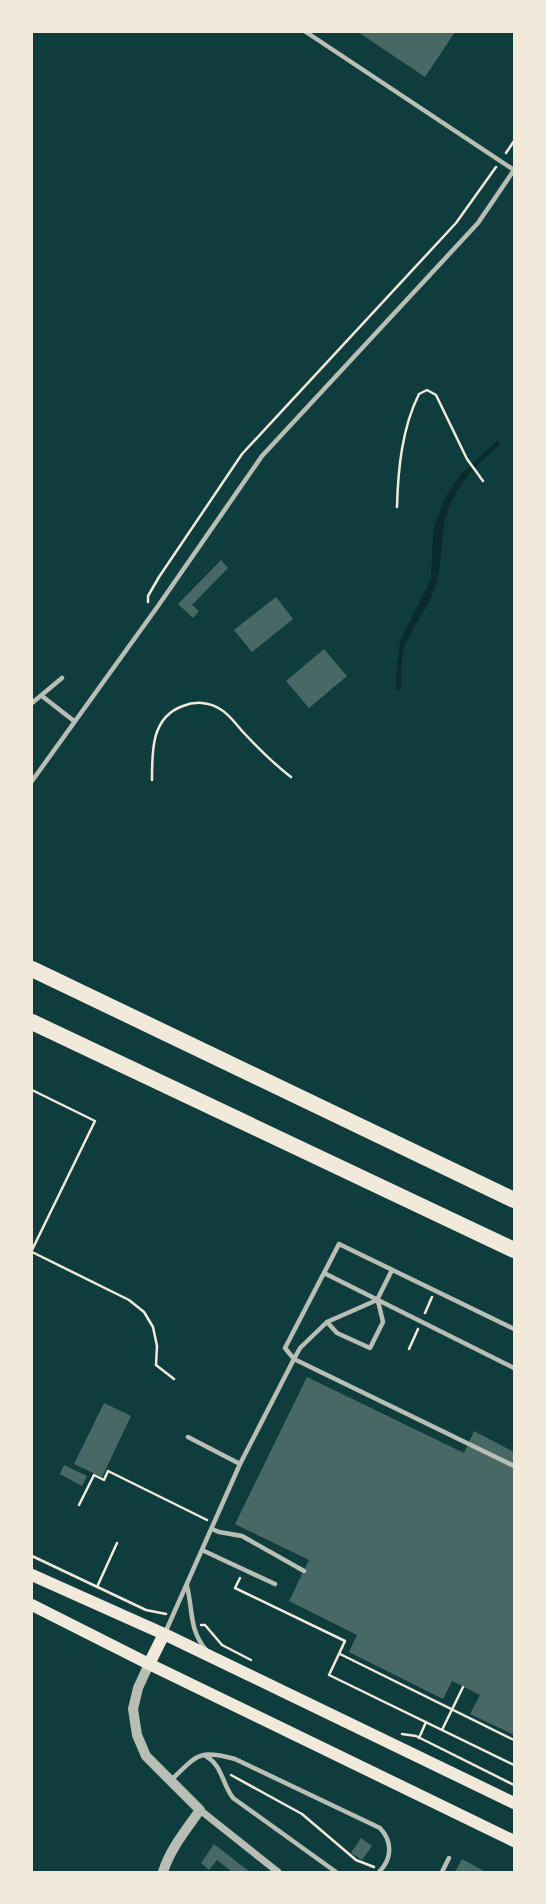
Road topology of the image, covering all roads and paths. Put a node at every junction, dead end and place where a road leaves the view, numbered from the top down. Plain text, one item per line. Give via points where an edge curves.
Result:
1 (306, 32) edge
2 (514, 141) edge
3 (501, 161) junction
4 (514, 170) edge
5 (483, 481) dead end
6 (397, 507) dead end
7 (150, 605) dead end
8 (62, 678) dead end
9 (42, 696) junction
10 (32, 703) edge
11 (74, 721) junction
12 (291, 777) dead end
13 (152, 780) dead end
14 (32, 781) edge
15 (32, 969) edge
16 (32, 1022) edge
17 (32, 1090) edge
18 (514, 1199) edge
19 (514, 1250) edge
20 (32, 1251) edge
21 (392, 1270) junction
22 (324, 1273) junction
23 (377, 1300) junction
24 (327, 1322) junction
25 (514, 1329) edge
26 (294, 1359) junction
27 (514, 1368) edge
28 (174, 1379) dead end
29 (188, 1437) dead end
30 (240, 1464) junction
31 (514, 1466) edge
32 (79, 1504) dead end
33 (213, 1526) junction
34 (117, 1543) dead end
35 (202, 1550) junction
36 (32, 1556) edge
37 (244, 1569) junction
38 (303, 1571) dead end
39 (32, 1575) edge
40 (275, 1584) dead end
41 (187, 1586) junction
42 (97, 1587) junction
43 (32, 1605) edge
44 (172, 1617) junction
45 (192, 1626) junction
46 (164, 1634) junction
47 (340, 1654) junction
48 (213, 1657) junction
49 (149, 1664) junction
50 (258, 1664) dead end
51 (463, 1687) dead end
52 (452, 1709) junction
53 (426, 1722) junction
54 (442, 1730) junction
55 (402, 1734) dead end
56 (419, 1738) junction
57 (514, 1740) edge
58 (203, 1754) junction
59 (226, 1756) junction
60 (514, 1765) edge
61 (170, 1781) junction
62 (514, 1785) edge
63 (514, 1803) edge
64 (200, 1810) junction
65 (514, 1841) edge
66 (449, 1858) dead end
67 (163, 1872) edge
68 (278, 1872) edge
69 (336, 1872) edge
70 (379, 1872) edge
71 (442, 1872) edge

1 - 3 lane
2 - 3 path
3 - 4 lane
3 - 7 path via 456,223 242,454 159,577 148,596
4 - 11 lane via 478,223 262,456
5 - 6 path via 436,395 427,390 419,394 408,422
8 - 9 lane
9 - 10 lane
9 - 11 lane
11 - 14 lane
12 - 13 path via 219,708 191,703 173,709 161,722
15 - 18 highway
16 - 19 highway
17 - 20 path via 95,1121
20 - 28 path via 144,1312 153,1327 156,1365
21 - 22 lane via 339,1244
21 - 23 lane
21 - 25 lane
22 - 23 lane
22 - 26 lane via 285,1348
23 - 24 lane
23 - 24 lane via 383,1322 370,1348 337,1333
23 - 27 lane
24 - 26 lane
26 - 30 lane
26 - 31 lane
29 - 30 lane
30 - 33 lane
32 - 33 path via 94,1475 104,1480 108,1471
33 - 35 lane
33 - 38 lane via 219,1532 242,1536
34 - 42 path
35 - 37 lane
35 - 41 lane
36 - 42 path
37 - 40 lane
37 - 47 path via 235,1588 345,1642
39 - 46 main road
41 - 44 lane
41 - 45 lane
42 - 44 path
43 - 49 main road
44 - 46 lane
45 - 48 lane
45 - 50 path via 205,1625 222,1645
46 - 48 main road
46 - 49 main road
47 - 52 path
47 - 53 path via 329,1675
48 - 63 main road
49 - 61 street via 133,1709 137,1735 146,1756
49 - 65 main road
51 - 52 path
52 - 54 path
52 - 57 path
53 - 54 path
53 - 56 path
54 - 60 path
55 - 56 path
56 - 62 path
58 - 59 lane
58 - 61 lane
58 - 69 lane via 216,1762 233,1798
59 - 70 path via 230,1775 302,1814 356,1860
59 - 70 lane via 380,1828 390,1851
61 - 64 street
64 - 67 street via 167,1858
64 - 68 street
66 - 71 lane

